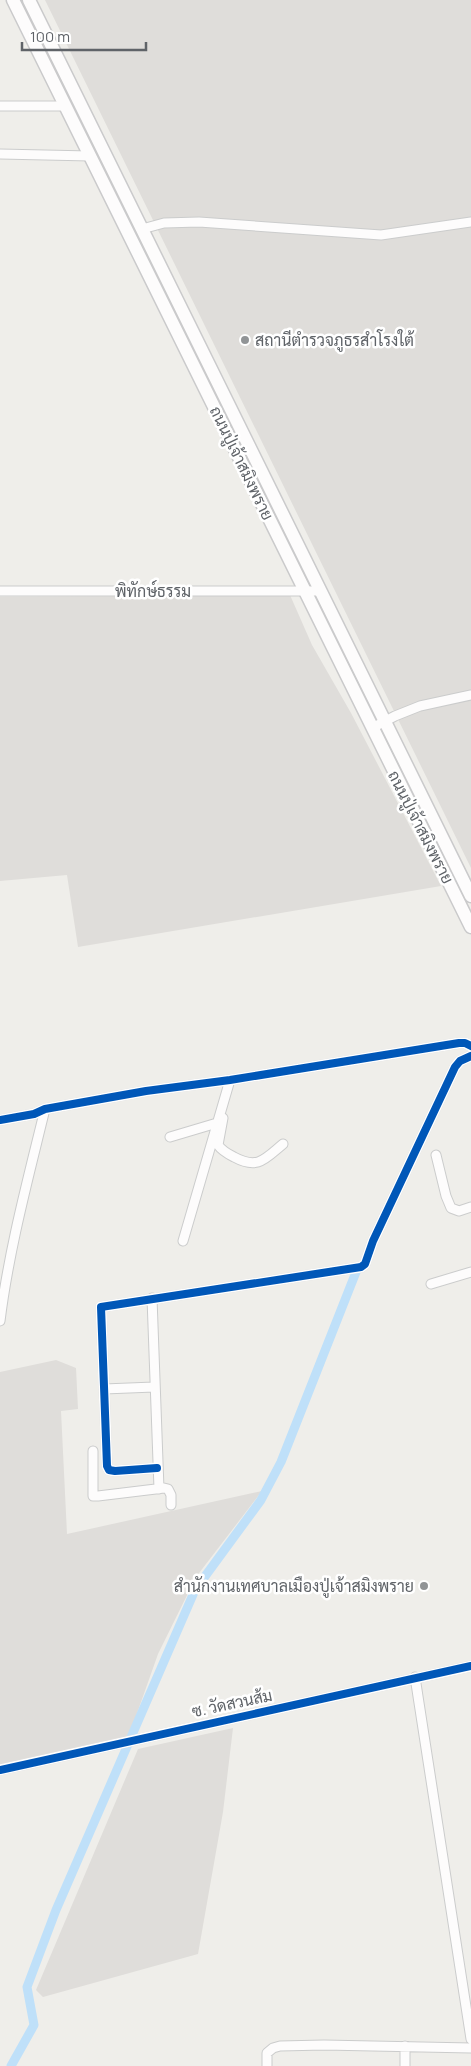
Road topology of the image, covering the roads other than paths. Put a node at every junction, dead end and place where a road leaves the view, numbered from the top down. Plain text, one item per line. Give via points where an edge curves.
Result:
1 (13, 0) edge
2 (29, 0) edge
3 (0, 106) edge
4 (66, 106) junction
5 (0, 154) edge
6 (90, 156) junction
7 (471, 222) edge
8 (142, 229) junction
9 (130, 235) junction
10 (198, 358) junction
11 (0, 591) edge
12 (305, 591) junction
13 (321, 592) junction
14 (471, 695) edge
15 (384, 722) junction
16 (372, 728) junction
17 (471, 896) edge
18 (471, 927) edge
19 (471, 1046) edge
20 (471, 1056) edge
21 (230, 1080) junction
22 (222, 1105) junction
23 (45, 1108) junction
24 (0, 1120) edge
25 (216, 1123) junction
26 (170, 1137) dead end
27 (283, 1144) dead end
28 (436, 1155) dead end
29 (471, 1207) edge
30 (183, 1241) dead end
31 (471, 1272) edge
32 (431, 1284) dead end
33 (152, 1298) junction
34 (0, 1321) edge
35 (154, 1387) junction
36 (104, 1389) junction
37 (93, 1451) dead end
38 (156, 1468) junction
39 (159, 1489) junction
40 (172, 1505) dead end
41 (471, 1666) edge
42 (415, 1677) junction
43 (0, 1770) edge
44 (471, 2039) edge
45 (405, 2046) junction
46 (471, 2048) edge
47 (266, 2066) edge
48 (405, 2066) edge

1 - 4 main road, ถนนปู่เจ้าสมิงพราย
2 - 8 main road, ถนนปู่เจ้าสมิงพราย
3 - 4 street
4 - 6 main road, ถนนปู่เจ้าสมิงพราย
5 - 6 street
6 - 9 main road, ถนนปู่เจ้าสมิงพราย
7 - 8 street via 381,234 199,222 164,223
8 - 9 main road
8 - 10 main road, ถนนปู่เจ้าสมิงพราย
9 - 10 main road, ถนนปู่เจ้าสมิงพราย
10 - 12 main road, ถนนปู่เจ้าสมิงพราย
10 - 13 main road, ถนนปู่เจ้าสมิงพราย
11 - 12 street, พิทักษ์ธรรม
12 - 13 street, พิทักษ์ธรรม
12 - 16 main road, ถนนปู่เจ้าสมิงพราย
13 - 15 main road, ถนนปู่เจ้าสมิงพราย
14 - 15 street via 420,706
15 - 16 street
15 - 17 main road, ถนนปู่เจ้าสมิงพราย
16 - 18 main road, ถนนปู่เจ้าสมิงพราย
19 - 21 street via 459,1043
20 - 33 street via 455,1067 365,1264
21 - 22 street
21 - 23 street
22 - 25 street
22 - 27 street via 224,1115 218,1145 225,1152 257,1164
23 - 24 street via 34,1114
23 - 34 street via 21,1209
25 - 26 street
25 - 30 street
28 - 29 street via 451,1208 459,1211
31 - 32 street
33 - 35 street
33 - 36 street via 101,1307
35 - 36 street
35 - 38 street
36 - 38 street via 109,1470
37 - 39 street via 94,1496
38 - 39 street
39 - 40 street via 168,1489
41 - 42 street, ซ. วัดสวนส้ม
42 - 43 street, ซ. วัดสวนส้ม
42 - 44 street
45 - 46 street
45 - 47 street via 280,2046 267,2053
45 - 48 street

